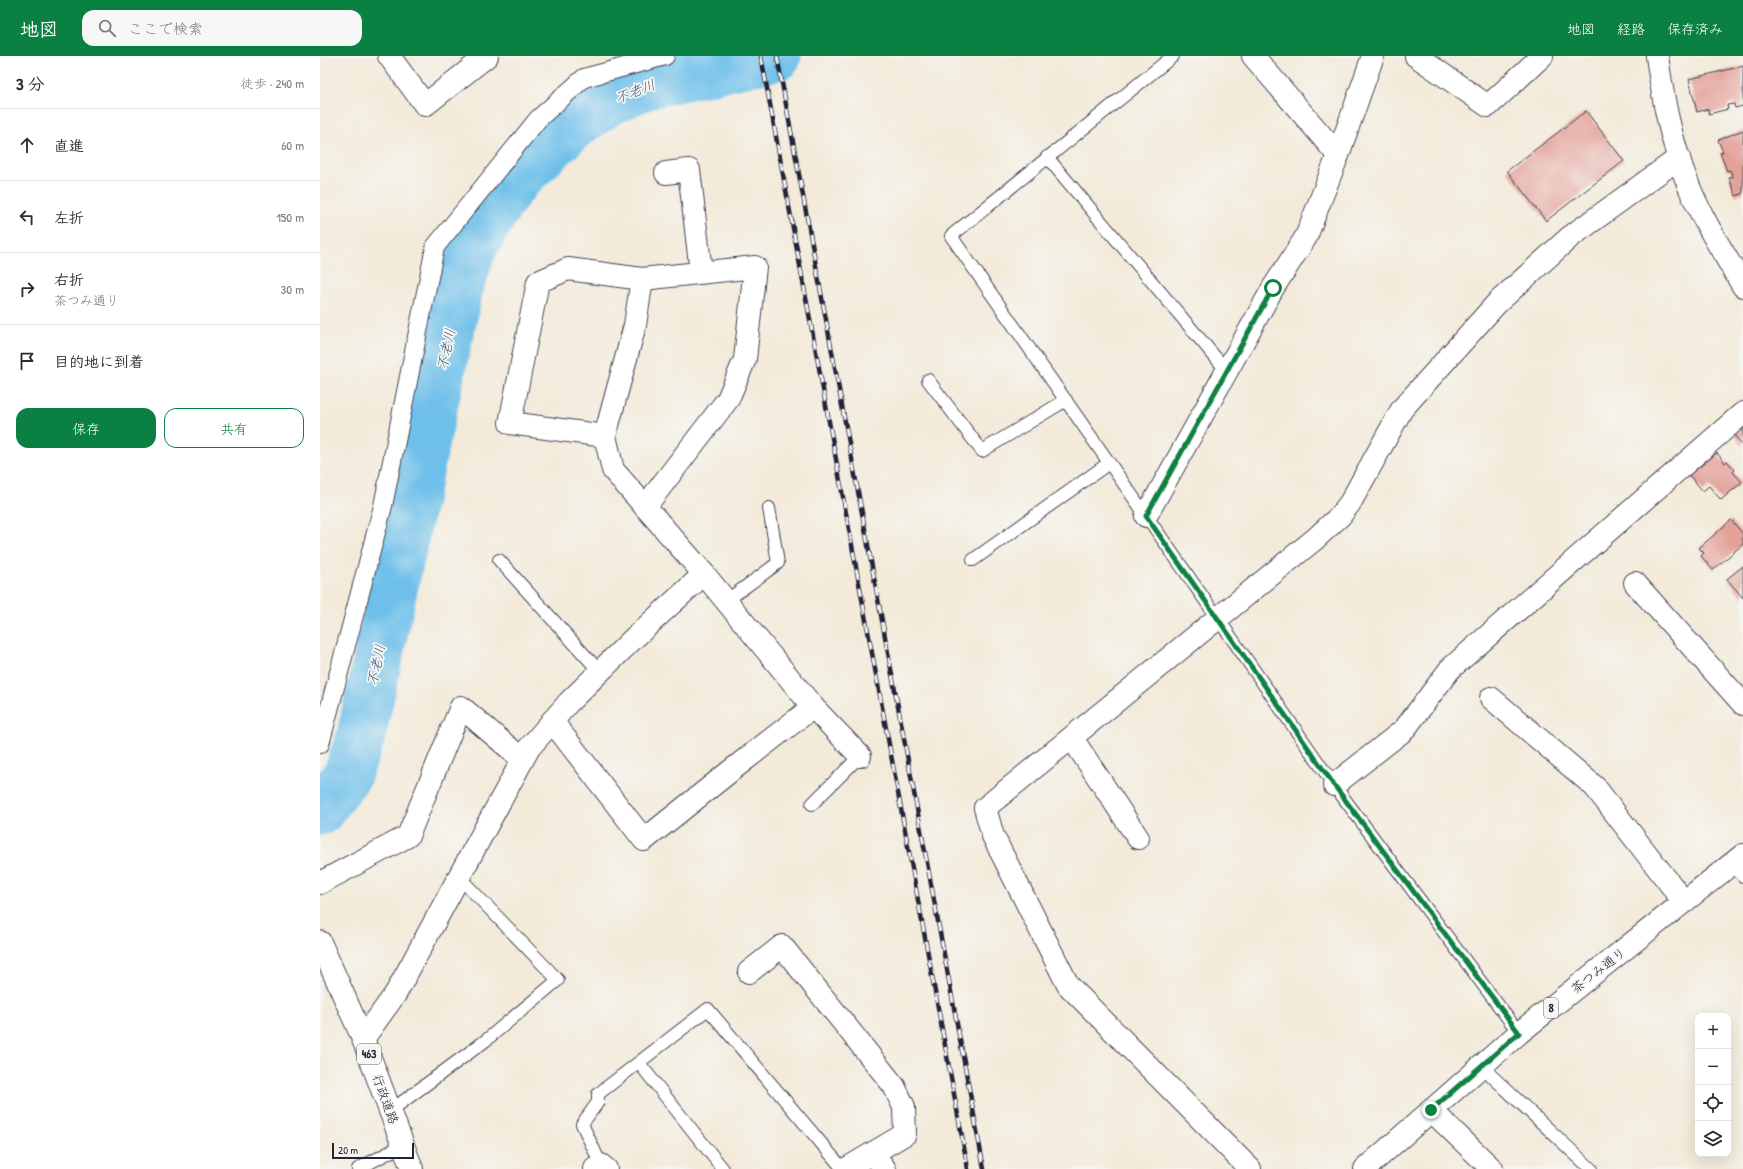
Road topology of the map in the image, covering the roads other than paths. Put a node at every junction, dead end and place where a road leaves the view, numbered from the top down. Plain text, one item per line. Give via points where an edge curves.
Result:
1 (388, 56) edge
2 (487, 56) edge
3 (665, 56) edge
4 (1172, 56) edge
5 (1254, 56) edge
6 (1373, 56) edge
7 (1416, 56) edge
8 (1542, 56) edge
9 (1657, 56) edge
10 (1338, 155) junction
11 (1047, 157) junction
12 (1679, 158) junction
13 (666, 173) dead end
14 (701, 272) junction
15 (642, 279) junction
16 (1743, 286) edge
17 (1226, 370) junction
18 (928, 380) dead end
19 (1066, 400) junction
20 (1743, 413) edge
21 (605, 436) junction
22 (1109, 463) junction
23 (645, 507) junction
24 (770, 508) dead end
25 (1146, 516) junction
26 (499, 560) dead end
27 (973, 560) dead end
28 (704, 574) junction
29 (1635, 583) dead end
30 (726, 601) junction
31 (1218, 620) junction
32 (600, 672) junction
33 (1491, 698) dead end
34 (1743, 704) edge
35 (814, 707) junction
36 (552, 721) junction
37 (1072, 738) junction
38 (320, 744) edge
39 (860, 756) joint
40 (522, 759) junction
41 (1334, 785) junction
42 (812, 804) dead end
43 (1138, 838) dead end
44 (1739, 865) edge
45 (459, 877) junction
46 (320, 883) edge
47 (1684, 902) junction
48 (320, 942) edge
49 (749, 972) dead end
50 (1519, 1033) junction
51 (363, 1039) junction
52 (639, 1063) junction
53 (1481, 1066) junction
54 (1431, 1110) junction
55 (390, 1111) junction
56 (403, 1145) junction
57 (879, 1161) edge
58 (601, 1168) edge
59 (358, 1169) edge
60 (412, 1169) edge
61 (723, 1169) edge
62 (843, 1169) edge
63 (846, 1169) edge
64 (1250, 1169) edge
65 (1365, 1169) edge
66 (1492, 1169) edge
67 (1591, 1169) edge

1 - 2 main road via 425,105
3 - 38 street via 584,78 538,119 435,247 384,506
4 - 11 lane
5 - 10 main road
6 - 10 main road
7 - 8 main road via 1488,106
9 - 12 main road via 1663,100
10 - 17 main road via 1306,237
11 - 17 lane
11 - 19 lane via 951,236
12 - 16 main road via 1688,185 1704,218
12 - 31 main road via 1570,236 1497,303 1402,410 1350,503 1340,516
13 - 14 main road via 689,170
14 - 15 main road
14 - 23 main road via 755,267 745,359 728,399
15 - 21 main road via 635,325
15 - 21 main road via 568,270 538,282 510,423
17 - 25 main road
18 - 19 lane via 982,451
19 - 22 lane
20 - 41 main road via 1450,669 1404,730
21 - 23 main road via 613,470
22 - 25 lane
22 - 27 lane
23 - 28 main road
24 - 30 lane via 778,563
25 - 31 lane
26 - 32 lane
28 - 30 main road
28 - 32 main road
29 - 34 main road
30 - 35 main road
31 - 37 main road
31 - 41 lane
32 - 36 main road
33 - 47 main road via 1595,787
35 - 36 main road via 644,840
35 - 39 main road
36 - 40 main road
37 - 43 main road
37 - 64 main road via 985,808 993,836 1068,985
39 - 42 lane
40 - 45 main road
40 - 46 main road via 461,707 408,836
41 - 50 lane
44 - 47 main road, 茶つみ通り / 8
45 - 51 main road via 396,993
45 - 55 lane via 558,980 485,1041
47 - 50 main road, 茶つみ通り / 8
48 - 51 main road, 行政道路 / 463
49 - 57 main road via 782,946 894,1086 904,1107 905,1134
50 - 53 main road, 茶つみ通り / 8
51 - 55 main road, 行政道路 / 463
52 - 58 lane via 598,1094 598,1102 582,1124
52 - 61 lane
52 - 62 lane via 708,1009
53 - 54 main road, 茶つみ通り / 8
53 - 67 lane
54 - 65 main road, 茶つみ通り / 8
54 - 66 main road
55 - 56 main road, 行政道路 / 463
56 - 59 lane
56 - 60 main road, 行政道路 / 463
57 - 63 main road

